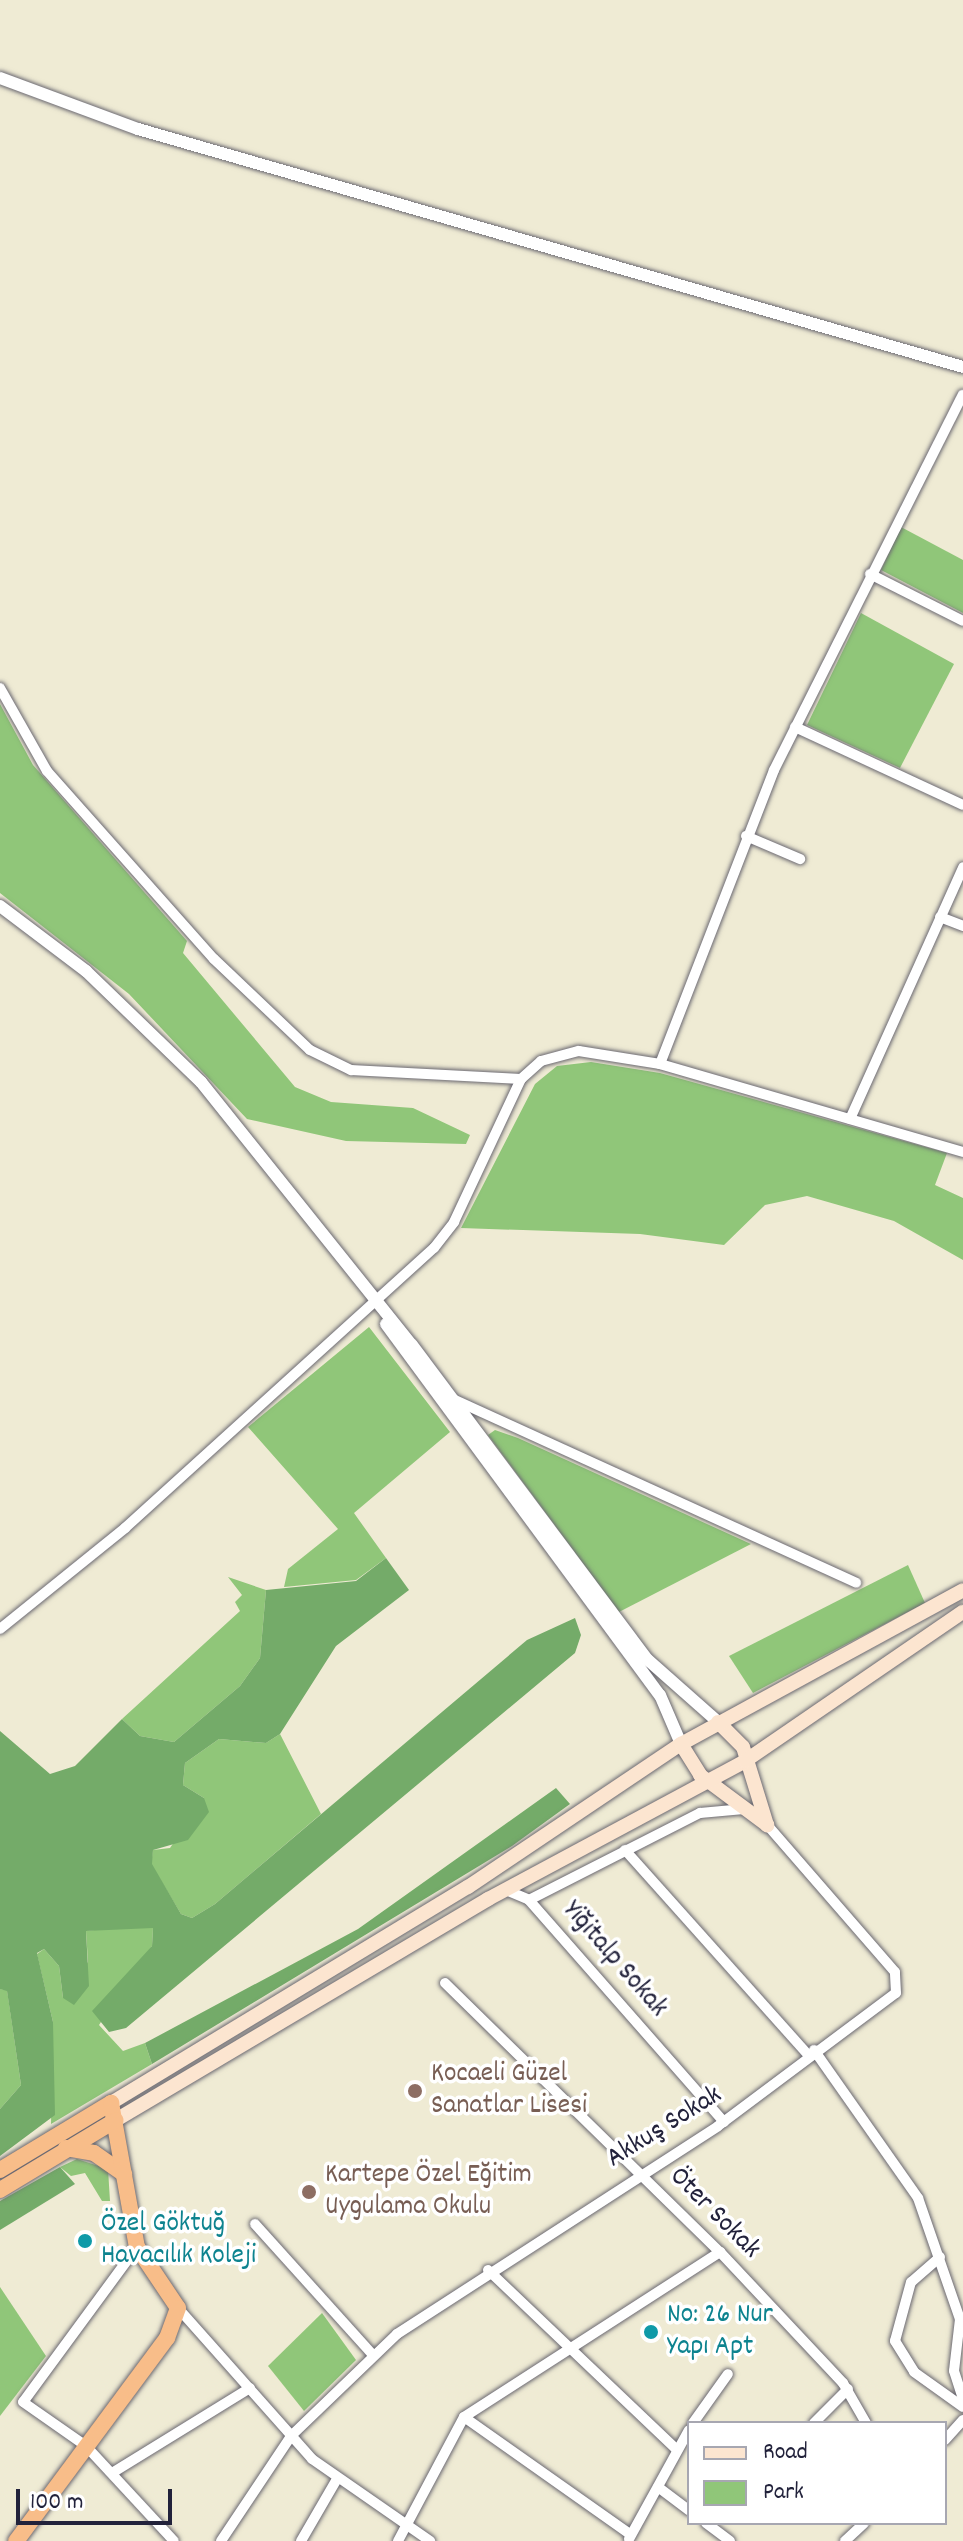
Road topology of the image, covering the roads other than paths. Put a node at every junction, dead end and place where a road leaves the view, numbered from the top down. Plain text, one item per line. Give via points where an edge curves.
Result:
1 (0, 78) edge
2 (963, 367) edge
3 (963, 395) edge
4 (870, 574) junction
5 (963, 621) edge
6 (0, 688) edge
7 (795, 727) junction
8 (963, 805) edge
9 (746, 836) junction
10 (800, 859) dead end
11 (963, 867) edge
12 (0, 906) edge
13 (940, 917) junction
14 (963, 926) edge
15 (660, 1064) junction
16 (521, 1079) junction
17 (850, 1119) junction
18 (963, 1152) edge
19 (375, 1304) junction
20 (453, 1399) junction
21 (856, 1583) dead end
22 (963, 1590) edge
23 (963, 1612) edge
24 (0, 1629) edge
25 (718, 1722) junction
26 (681, 1744) junction
27 (745, 1761) junction
28 (709, 1782) junction
29 (744, 1809) junction
30 (767, 1825) junction
31 (625, 1850) junction
32 (506, 1890) junction
33 (529, 1900) junction
34 (445, 1983) dead end
35 (811, 2052) junction
36 (107, 2115) junction
37 (724, 2122) junction
38 (66, 2148) junction
39 (0, 2170) edge
40 (639, 2173) junction
41 (124, 2174) junction
42 (0, 2190) edge
43 (255, 2224) dead end
44 (137, 2247) junction
45 (720, 2252) junction
46 (940, 2257) junction
47 (488, 2270) junction
48 (178, 2308) junction
49 (570, 2348) junction
50 (373, 2355) junction
51 (728, 2374) dead end
52 (250, 2388) junction
53 (848, 2389) junction
54 (963, 2399) edge
55 (963, 2407) edge
56 (464, 2417) junction
57 (694, 2421) edge
58 (816, 2421) edge
59 (865, 2421) edge
60 (687, 2433) edge
61 (291, 2436) junction
62 (86, 2446) junction
63 (677, 2450) junction
64 (112, 2473) junction
65 (337, 2479) junction
66 (658, 2487) junction
67 (687, 2509) edge
68 (406, 2525) junction
69 (711, 2525) edge
70 (862, 2525) edge
71 (630, 2538) edge
72 (16, 2540) edge
73 (174, 2541) edge
74 (221, 2541) edge
75 (301, 2541) edge
76 (398, 2541) edge
77 (430, 2541) edge
78 (730, 2541) edge
79 (845, 2541) edge

1 - 2 street via 138,129
3 - 4 street
4 - 5 street
4 - 7 street
6 - 16 street via 47,771 214,959 310,1050 351,1070
7 - 8 street
7 - 9 street
9 - 10 street
9 - 15 street
11 - 13 street
12 - 19 street via 86,971 176,1055
13 - 14 street
13 - 17 street
15 - 16 street via 579,1051 541,1061
15 - 17 street
16 - 19 street via 454,1222
17 - 18 street
19 - 20 street
19 - 24 street via 125,1528
19 - 26 street via 402,1351 660,1695
20 - 21 street
20 - 25 street via 662,1678
22 - 25 main road
23 - 27 main road
25 - 26 main road
25 - 27 main road via 738,1738
26 - 28 main road
26 - 36 main road via 468,1887
27 - 28 main road
27 - 30 main road
28 - 29 main road
28 - 32 main road
29 - 30 main road
29 - 31 street, Yiğitalp Sokak via 700,1813
30 - 35 street, Akkuş Sokak via 897,1978 896,1993
31 - 33 street, Yiğitalp Sokak
31 - 35 street
32 - 33 street
32 - 36 main road
33 - 37 street, Yiğitalp Sokak
34 - 40 street, Öter Sokak
35 - 37 street, Akkuş Sokak
35 - 46 street via 918,2198
36 - 38 highway
36 - 39 highway
36 - 41 highway
37 - 40 street, Akkuş Sokak
38 - 41 highway via 94,2153
38 - 42 highway
40 - 45 street, Öter Sokak
40 - 47 street, Akkuş Sokak
41 - 44 highway
43 - 50 street
44 - 48 highway
44 - 62 street via 23,2402
45 - 49 street
45 - 53 street, Öter Sokak
46 - 54 street via 960,2319 954,2371
46 - 55 street via 911,2282 895,2341 914,2372
47 - 49 street
47 - 50 street, Akkuş Sokak
48 - 52 street
48 - 62 highway via 167,2338
49 - 56 street
49 - 63 street
50 - 61 street, Akkuş Sokak
51 - 57 street
52 - 61 street
52 - 64 street
53 - 58 street
53 - 59 street, Öter Sokak
56 - 68 street
56 - 71 street
60 - 63 street
61 - 65 street
61 - 74 street, Akkuş Sokak
62 - 64 street
62 - 72 highway
63 - 66 street
64 - 73 street
65 - 68 street
65 - 75 street
66 - 67 street
66 - 71 street
68 - 76 street
68 - 77 street
69 - 78 street
70 - 79 street

